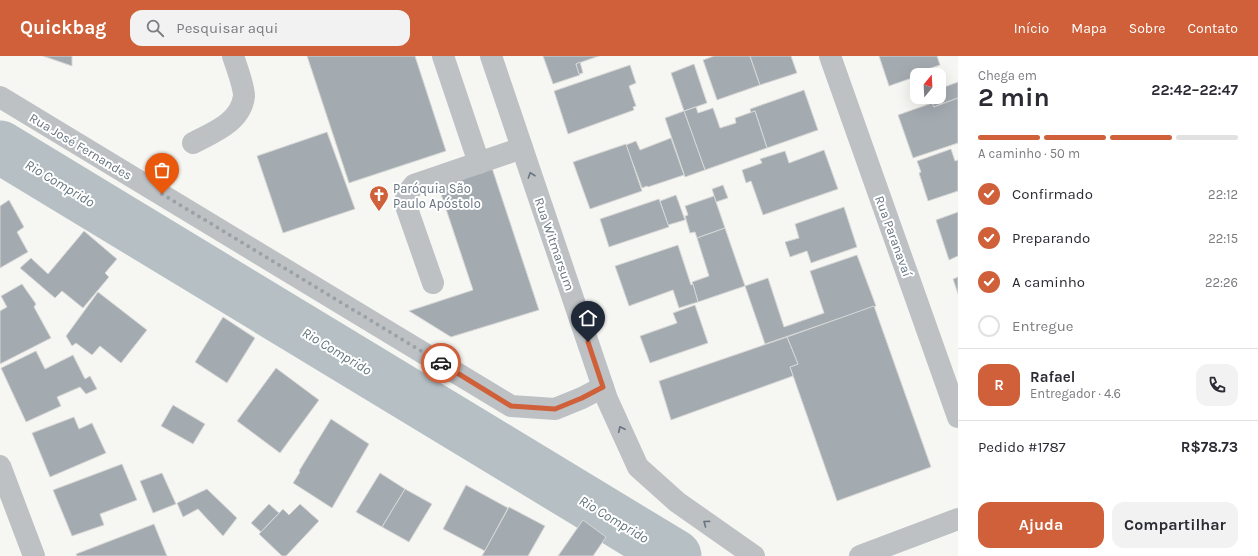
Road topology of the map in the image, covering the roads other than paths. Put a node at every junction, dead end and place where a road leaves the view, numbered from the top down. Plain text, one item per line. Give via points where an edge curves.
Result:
1 (233, 56) edge
2 (443, 56) edge
3 (491, 56) edge
4 (830, 56) edge
5 (0, 97) edge
6 (194, 143) dead end
7 (522, 148) junction
8 (479, 163) junction
9 (433, 283) dead end
10 (603, 387) junction
11 (958, 417) edge
12 (0, 466) edge
13 (958, 519) edge
14 (744, 553) edge
15 (34, 556) edge
16 (860, 556) edge

1 - 6 street via 244,95 238,112 226,126
2 - 8 street
3 - 7 street, Rua Witmarsum
4 - 11 street, Rua Paranavaí
5 - 10 street, Rua José Fernandes via 511,406 555,409
7 - 8 street
10 -> 7 street, Rua Witmarsum
8 - 9 street via 414,185 407,194 406,203
14 -> 10 street, Rua Witmarsum via 677,502 638,467
12 - 15 street
13 - 16 street

